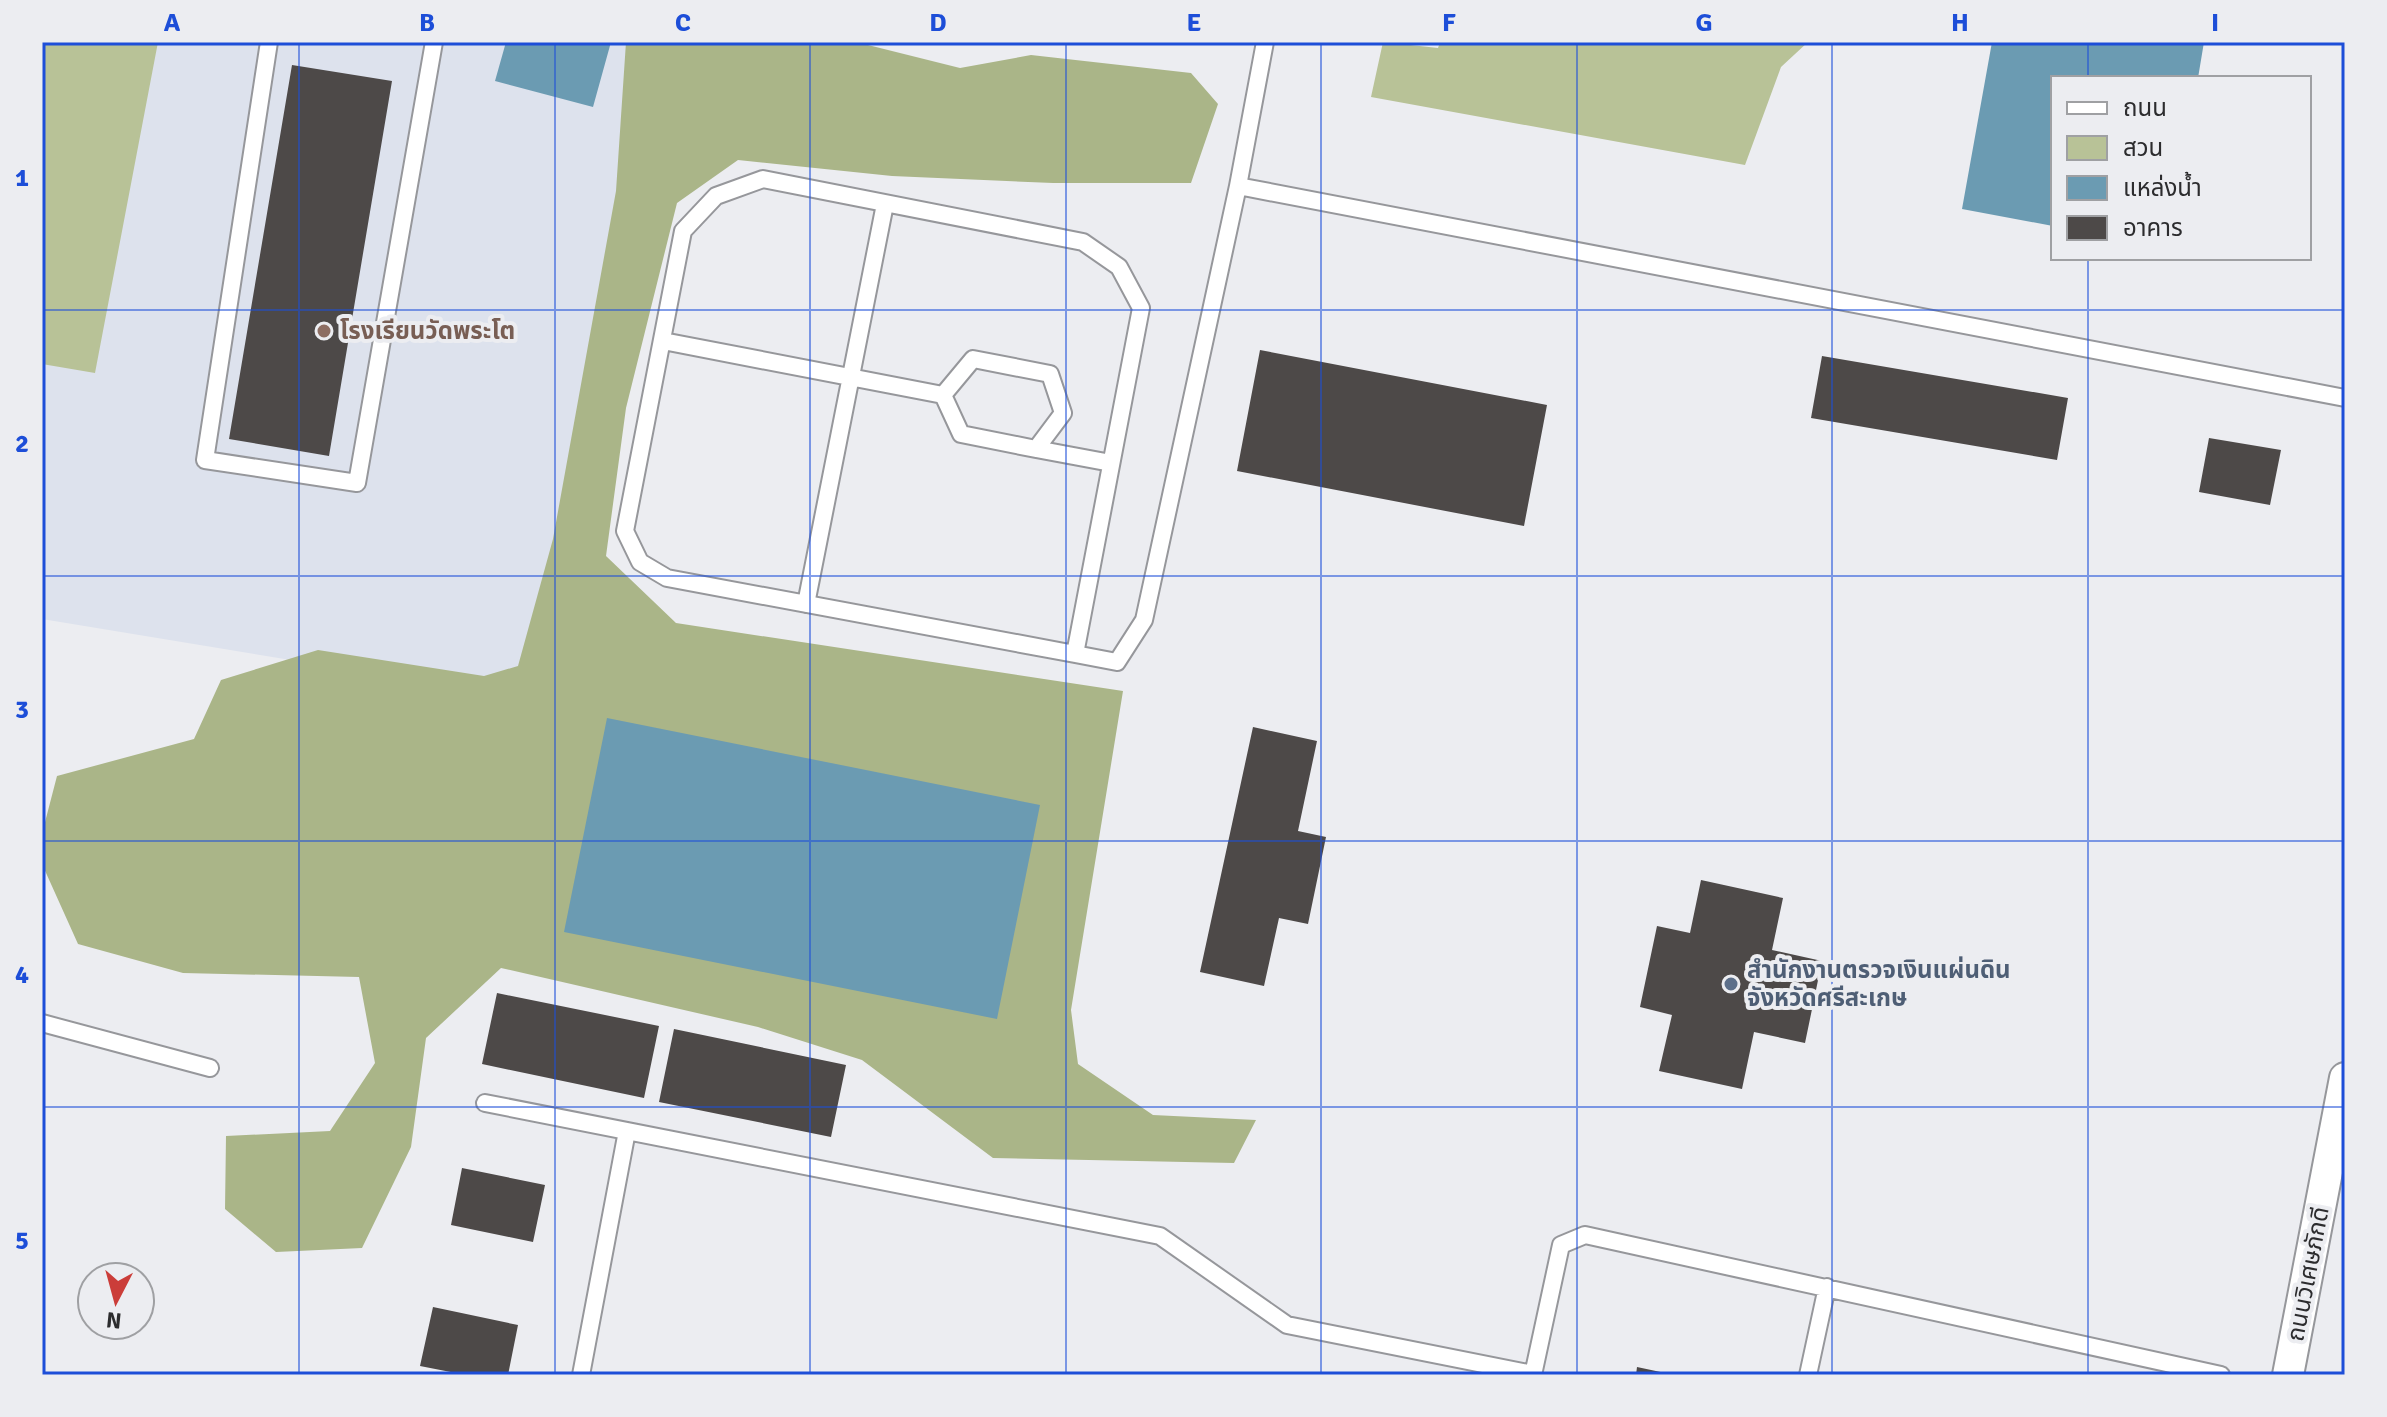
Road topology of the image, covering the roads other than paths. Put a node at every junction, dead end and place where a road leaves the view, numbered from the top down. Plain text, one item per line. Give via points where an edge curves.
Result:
1 (269, 42) edge
2 (434, 42) edge
3 (1265, 42) edge
4 (1238, 186) junction
5 (885, 204) junction
6 (663, 341) junction
7 (851, 377) junction
8 (943, 395) junction
9 (2345, 398) edge
10 (1036, 449) junction
11 (1111, 463) junction
12 (806, 604) junction
13 (1075, 654) junction
14 (42, 1023) edge
15 (210, 1068) dead end
16 (2345, 1078) edge
17 (485, 1103) dead end
18 (627, 1131) junction
19 (1827, 1287) junction
20 (581, 1375) edge
21 (1533, 1375) edge
22 (1808, 1375) edge
23 (2221, 1375) edge
24 (2288, 1375) edge

1 - 2 lane via 205,460 357,483
3 - 4 lane
4 - 9 lane
4 - 13 lane via 1144,620 1117,662
5 - 6 lane via 763,179 716,196 683,231
5 - 7 lane
5 - 11 lane via 1083,242 1119,267 1141,308
6 - 7 lane
6 - 12 lane via 625,531 640,562 667,578
7 - 8 lane
7 - 12 lane
8 - 10 lane via 961,434
8 - 10 lane via 973,359 1050,374 1063,413
10 - 11 lane
11 - 13 lane
12 - 13 lane
14 - 15 lane
16 - 24 street, ถนนวิเศษภักดี
17 - 18 lane
18 - 20 lane
18 - 21 lane via 1160,1236 1287,1325
19 - 21 lane via 1585,1235 1561,1245
19 - 22 lane
19 - 23 lane

